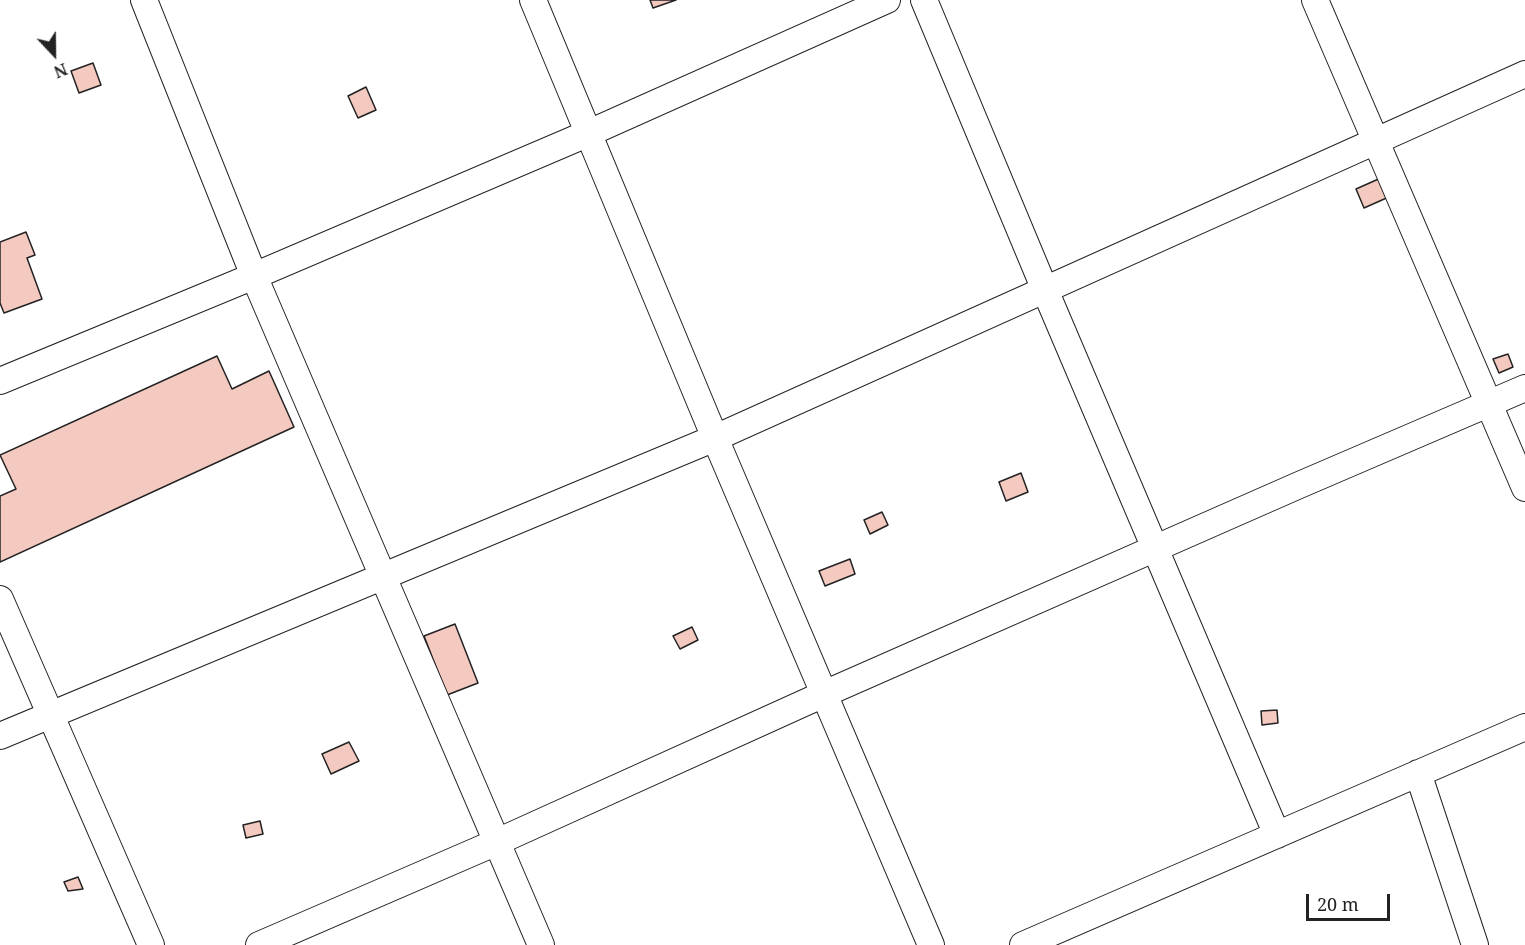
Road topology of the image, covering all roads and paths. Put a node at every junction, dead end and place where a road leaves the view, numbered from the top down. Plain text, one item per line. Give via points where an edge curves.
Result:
1 (144, 0) edge
2 (533, 0) edge
3 (887, 0) edge
4 (924, 0) edge
5 (1316, 0) edge
6 (1525, 74) edge
7 (589, 133) junction
8 (1375, 141) junction
9 (254, 276) junction
10 (1045, 290) junction
11 (0, 381) edge
12 (1525, 388) edge
13 (1488, 404) junction
14 (715, 438) junction
15 (1525, 488) edge
16 (1156, 548) junction
17 (384, 576) junction
18 (0, 599) edge
19 (824, 694) junction
20 (50, 714) junction
21 (1525, 727) edge
22 (0, 736) edge
23 (1418, 773) junction
24 (1277, 835) junction
25 (497, 842) junction
26 (151, 945) edge
27 (259, 945) edge
28 (542, 945) edge
29 (932, 945) edge
30 (1023, 945) edge
31 (1474, 945) edge

1 - 9 street
2 - 7 street
3 - 7 street
4 - 10 street
5 - 8 street
6 - 8 street
7 - 9 street
7 - 14 street
8 - 10 street
8 - 13 street
9 - 11 street
9 - 17 street
10 - 14 street
10 - 16 street
12 - 13 street
13 - 15 street
13 - 16 street
14 - 17 street
14 - 19 street
16 - 19 street
16 - 24 street
17 - 20 street
17 - 25 street
18 - 20 street
19 - 25 street
19 - 29 street
20 - 22 street
20 - 26 street
21 - 23 street
23 - 24 street
23 - 31 street
24 - 30 street
25 - 27 street
25 - 28 street

